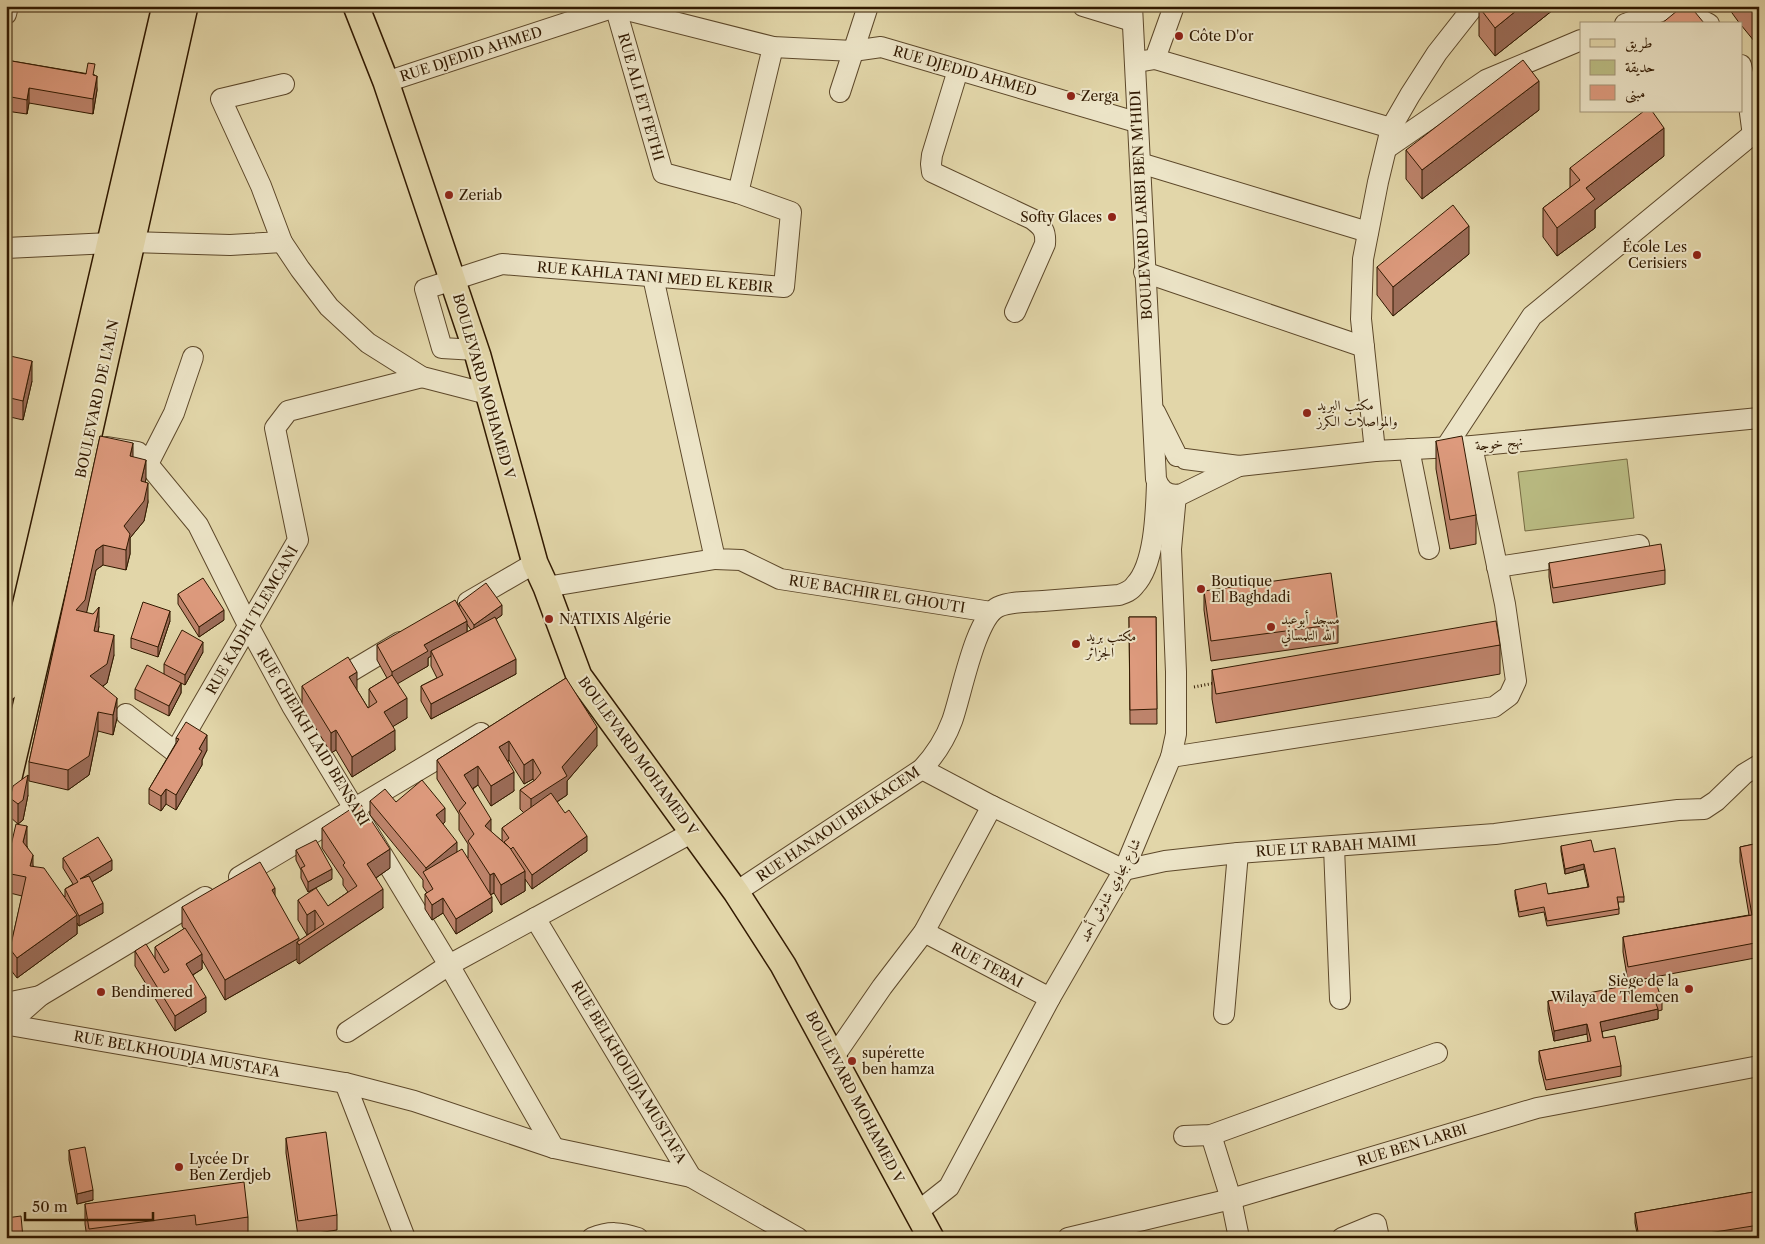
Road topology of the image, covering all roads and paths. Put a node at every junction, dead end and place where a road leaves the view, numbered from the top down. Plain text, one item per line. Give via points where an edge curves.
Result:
1 (8, 6) edge
2 (165, 6) edge
3 (185, 6) edge
4 (356, 6) edge
5 (868, 6) edge
6 (1083, 6) edge
7 (1174, 6) edge
8 (1474, 6) edge
9 (1675, 6) edge
10 (615, 7) edge
11 (6, 14) edge
12 (1132, 14) edge
13 (1631, 22) edge
14 (1705, 22) edge
15 (1580, 40) edge
16 (773, 47) junction
17 (853, 52) junction
18 (1155, 59) junction
19 (1134, 63) junction
20 (1742, 69) edge
21 (958, 70) junction
22 (386, 82) junction
23 (284, 84) dead end
24 (840, 92) dead end
25 (1136, 122) junction
26 (1391, 128) junction
27 (1756, 132) edge
28 (1387, 148) junction
29 (1140, 163) junction
30 (738, 193) junction
31 (791, 212) joint
32 (1368, 232) junction
33 (120, 242) junction
34 (282, 242) junction
35 (6, 248) edge
36 (1144, 272) junction
37 (653, 277) junction
38 (452, 280) junction
39 (1015, 312) dead end
40 (1364, 347) junction
41 (192, 357) dead end
42 (422, 377) junction
43 (488, 394) junction
44 (1151, 404) junction
45 (1759, 418) edge
46 (87, 443) junction
47 (1472, 446) junction
48 (1446, 448) junction
49 (1409, 449) junction
50 (1375, 451) junction
51 (1181, 457) junction
52 (148, 464) junction
53 (1239, 466) junction
54 (1157, 479) junction
55 (1182, 493) junction
56 (1639, 545) dead end
57 (1429, 550) dead end
58 (715, 559) junction
59 (535, 563) junction
60 (1497, 567) junction
61 (546, 587) junction
62 (1119, 596) joint
63 (451, 612) edge
64 (991, 612) junction
65 (248, 625) junction
66 (418, 632) edge
67 (1222, 682) edge
68 (6, 688) edge
69 (1176, 690) junction
70 (306, 698) junction
71 (126, 714) dead end
72 (496, 724) edge
73 (1171, 757) junction
74 (1759, 765) edge
75 (922, 769) junction
76 (6, 790) edge
77 (992, 806) junction
78 (355, 807) junction
79 (693, 832) junction
80 (1334, 847) junction
81 (1238, 853) junction
82 (1124, 870) junction
83 (736, 892) junction
84 (535, 918) junction
85 (924, 932) junction
86 (449, 965) junction
87 (40, 996) junction
88 (1050, 998) junction
89 (1340, 999) dead end
90 (6, 1003) edge
91 (1224, 1014) dead end
92 (8, 1025) edge
93 (347, 1032) dead end
94 (1437, 1053) dead end
95 (833, 1058) junction
96 (1759, 1066) edge
97 (345, 1083) junction
98 (1211, 1135) junction
99 (1184, 1136) dead end
100 (554, 1148) junction
101 (691, 1177) junction
102 (1231, 1199) junction
103 (916, 1213) junction
104 (405, 1238) edge
105 (592, 1238) edge
106 (638, 1238) edge
107 (798, 1238) edge
108 (916, 1238) edge
109 (931, 1238) edge
110 (1068, 1238) edge
111 (1239, 1238) edge
112 (1342, 1238) edge
113 (1379, 1238) edge

1 - 11 street
2 - 33 main road, BOULEVARD DE L'ALN
3 - 33 main road, BOULEVARD DE L'ALN
4 - 22 main road, BOULEVARD MOHAMED V
5 - 17 street
6 - 12 street
7 - 18 street
8 - 26 street via 1437,53
9 - 13 street
9 - 14 street
10 - 16 street, RUE DJEDID AHMED
10 - 22 street, RUE DJEDID AHMED
10 - 30 street, RUE ALI ET FETHI via 663,173
12 - 19 street, BOULEVARD LARBI BEN M'HIDI
15 - 28 street via 1486,80
16 - 17 street, RUE DJEDID AHMED
16 - 30 street
17 - 21 street, RUE DJEDID AHMED via 881,47
17 - 24 street
18 - 19 street
18 - 26 street
19 - 25 street, BOULEVARD LARBI BEN M'HIDI
20 - 27 street
21 - 25 street, RUE DJEDID AHMED
21 - 39 street via 930,164 932,172 1032,219 1046,233 1045,244
22 - 38 main road, BOULEVARD MOHAMED V
23 - 34 street via 221,99 261,186
25 - 29 street, BOULEVARD LARBI BEN M'HIDI
26 - 28 street
27 - 48 street via 1532,316
28 - 32 street
29 - 32 street
29 - 36 street, BOULEVARD LARBI BEN M'HIDI
30 - 31 street, RUE ALI ET FETHI
31 - 37 street, RUE KAHLA TANI MED EL KEBIR via 784,288
32 - 40 street via 1362,259
33 - 34 street via 230,245
33 - 35 street
33 - 46 main road, BOULEVARD DE L'ALN
33 - 68 main road, BOULEVARD DE L'ALN
34 - 42 street via 329,307 368,344
36 - 40 street
36 - 44 street, BOULEVARD LARBI BEN M'HIDI
37 - 38 street, RUE KAHLA TANI MED EL KEBIR via 502,264
37 - 58 street
38 - 43 main road, BOULEVARD MOHAMED V
40 - 50 street
41 - 52 street via 174,414
42 - 43 street
42 - 65 street, RUE KADHI TLEMCANI via 288,411 275,428 298,540
43 - 59 main road, BOULEVARD MOHAMED V
44 - 51 street
44 - 54 street, BOULEVARD LARBI BEN M'HIDI
45 - 47 street, نهج خوجة
46 - 52 street, RUE CHEIKH LAID BENSARI via 138,452
46 - 76 main road, BOULEVARD DE L'ALN
47 - 48 street, نهج خوجة
47 - 60 street
48 - 49 street, نهج خوجة
49 - 50 street, نهج خوجة
49 - 57 street
50 - 53 street, نهج خوجة
51 - 53 street, نهج خوجة
51 - 54 street via 1160,463
51 - 55 street via 1192,464 1195,474 1192,486
52 - 65 street, RUE CHEIKH LAID BENSARI via 198,525
53 - 55 street, نهج خوجة
54 - 55 street via 1165,492
54 - 62 street, BOULEVARD LARBI BEN M'HIDI via 1156,519 1147,562 1137,584
55 - 69 street, شارع بجاوي شاوش أحمد via 1171,549
56 - 60 street
58 - 61 street, RUE BACHIR EL GHOUTI
58 - 64 street, RUE BACHIR EL GHOUTI via 741,560 780,579
59 - 61 main road, BOULEVARD MOHAMED V
59 - 63 street
60 - 73 street via 1516,681 1509,696 1494,707
61 - 79 main road, BOULEVARD MOHAMED V via 571,680
62 - 64 street, RUE BACHIR EL GHOUTI via 1015,603
64 - 75 street, RUE HANAOUI BELKACEM via 970,658 952,722 935,755
65 - 70 street, RUE CHEIKH LAID BENSARI
65 - 71 street, RUE KADHI TLEMCANI via 175,752
66 - 70 street
67 - 69 path
69 - 73 street, شارع بجاوي شاوش أحمد via 1176,734
70 - 78 street, RUE CHEIKH LAID BENSARI
72 - 78 street
73 - 82 street, شارع بجاوي شاوش أحمد
74 - 80 street, RUE LT RABAH MAIMI via 1704,809 1495,834
75 - 77 street
75 - 83 street, RUE HANAOUI BELKACEM
77 - 82 street
77 - 85 street
78 - 86 street, RUE CHEIKH LAID BENSARI
78 - 87 street
79 - 83 main road, BOULEVARD MOHAMED V
79 - 84 street
80 - 81 street, RUE LT RABAH MAIMI
80 - 89 street
81 - 82 street, RUE LT RABAH MAIMI via 1165,861
81 - 91 street
82 - 88 street, شارع بجاوي شاوش أحمد
83 - 95 main road, BOULEVARD MOHAMED V via 783,965
84 - 86 street
84 - 101 street, RUE BELKHOUDJA MUSTAFA
85 - 88 street, RUE TEBAI
85 - 95 street
86 - 93 street
86 - 100 street, RUE CHEIKH LAID BENSARI
87 - 90 street
87 - 92 street
88 - 103 street, شارع بجاوي شاوش أحمد via 949,1187
92 - 97 street, RUE BELKHOUDJA MUSTAFA
94 - 98 street
95 - 103 main road, BOULEVARD MOHAMED V
96 - 102 street, RUE BEN LARBI via 1537,1108
97 - 100 street, RUE BELKHOUDJA MUSTAFA via 414,1101
97 - 104 street
98 - 99 street
98 - 102 street
100 - 101 street, RUE BELKHOUDJA MUSTAFA
101 - 107 street
102 - 110 street, RUE BEN LARBI
102 - 111 street
103 - 108 main road, BOULEVARD MOHAMED V
103 - 109 main road, BOULEVARD MOHAMED V
105 - 106 street via 606,1233 623,1233
112 - 113 street via 1376,1224

